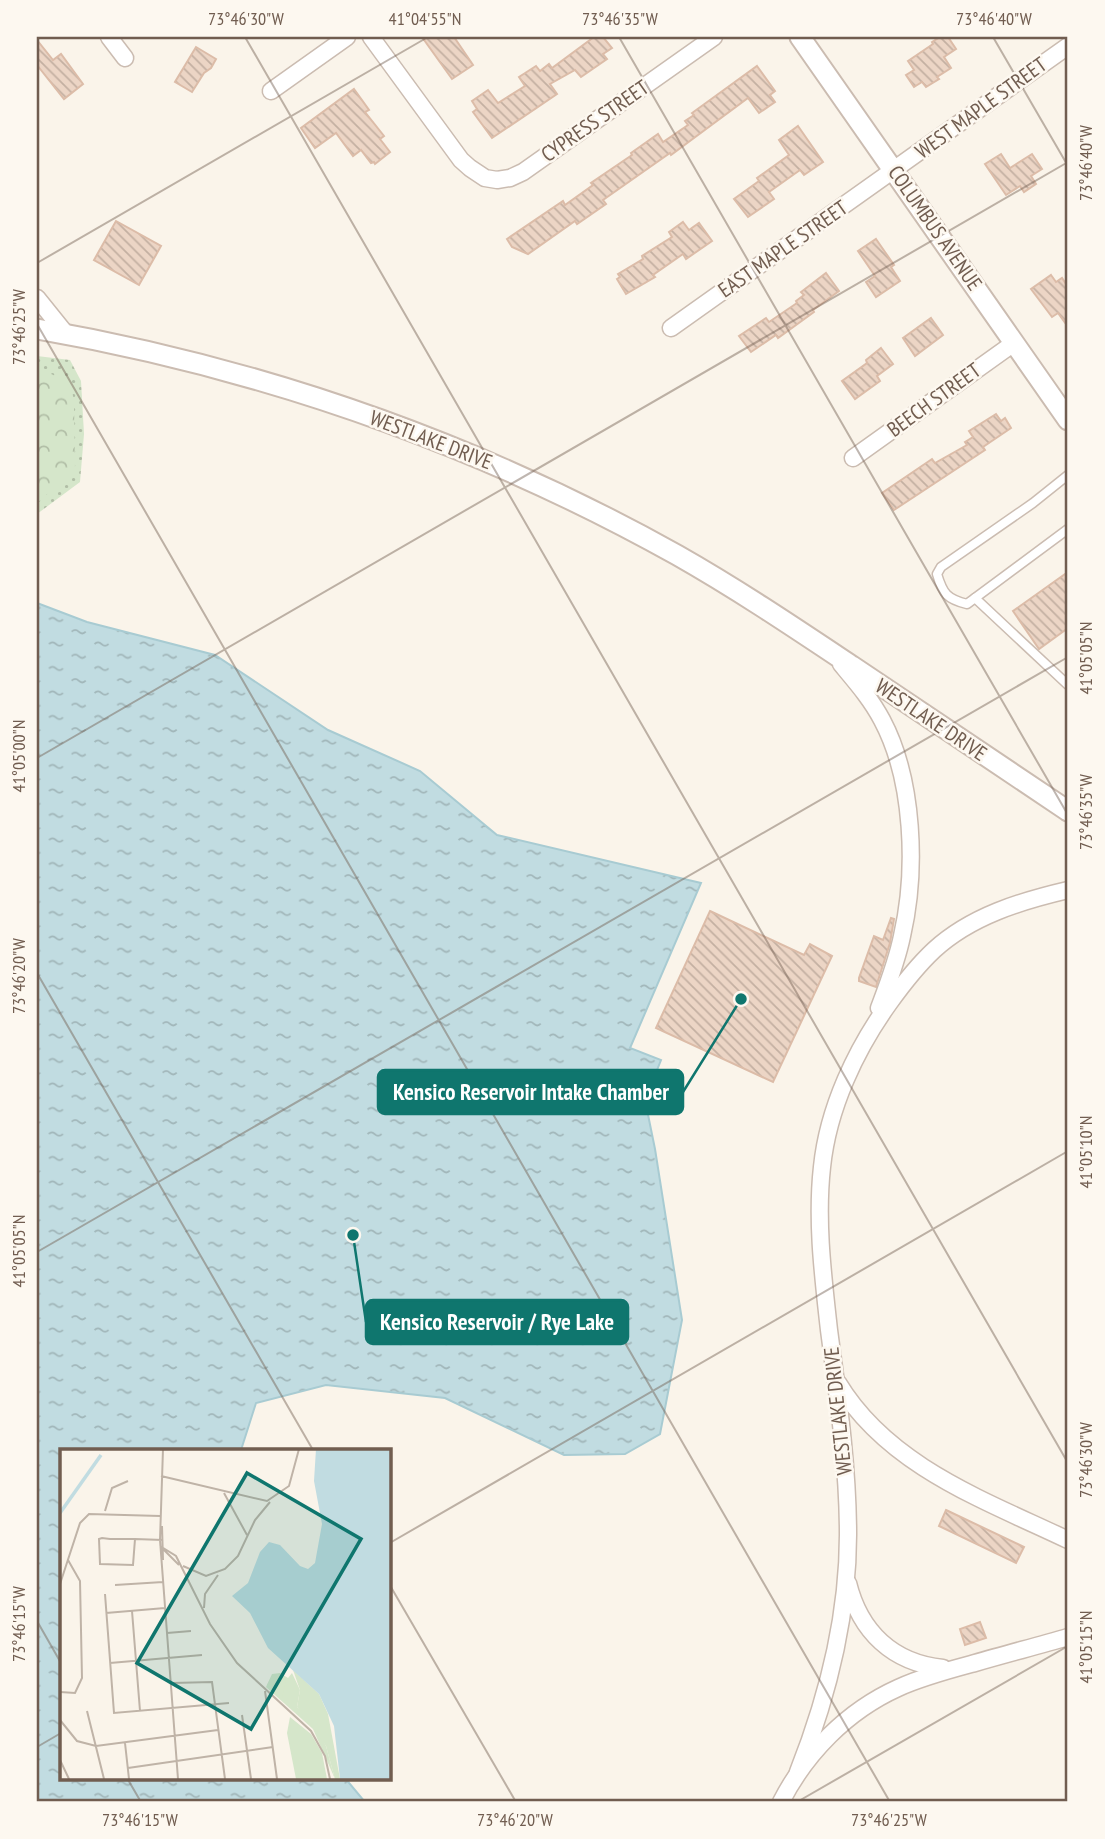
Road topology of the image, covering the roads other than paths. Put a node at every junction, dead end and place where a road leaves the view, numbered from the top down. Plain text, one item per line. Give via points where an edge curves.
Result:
1 (109, 37) edge
2 (347, 37) edge
3 (371, 37) edge
4 (714, 37) edge
5 (800, 37) edge
6 (1068, 46) edge
7 (125, 58) dead end
8 (271, 91) dead end
9 (894, 170) junction
10 (37, 298) edge
11 (671, 328) dead end
12 (37, 329) edge
13 (66, 334) junction
14 (1014, 343) junction
15 (1068, 420) edge
16 (853, 458) dead end
17 (1068, 475) edge
18 (1068, 529) edge
19 (975, 598) junction
20 (795, 628) junction
21 (1068, 685) edge
22 (1068, 811) edge
23 (1068, 890) edge
24 (859, 1051) junction
25 (835, 1378) junction
26 (1068, 1539) edge
27 (847, 1578) junction
28 (1068, 1637) edge
29 (963, 1666) junction
30 (797, 1772) junction
31 (780, 1802) edge

1 - 7 street
2 - 8 street
3 - 4 street, CYPRESS STREET via 461,160 485,178 497,180 523,172
5 - 9 street, COLUMBUS AVENUE
6 - 9 street, WEST MAPLE STREET
9 - 11 street, EAST MAPLE STREET
9 - 14 street, COLUMBUS AVENUE
10 - 13 street
12 - 13 street, WESTLAKE DRIVE
13 - 20 street, WESTLAKE DRIVE via 262,381 453,447 618,523
14 - 15 street, COLUMBUS AVENUE
14 - 16 street, BEECH STREET
17 - 19 lane via 941,567 937,574 942,590 952,600 967,604
18 - 19 lane
19 - 21 lane
20 - 22 street, WESTLAKE DRIVE
20 - 24 street, WESTLAKE DRIVE via 841,664 864,691 896,751 904,787 909,826 908,901 888,984
23 - 24 street, WESTLAKE DRIVE via 1002,909 935,949 906,981
24 - 25 street, WESTLAKE DRIVE via 829,1126 819,1201
25 - 26 street via 868,1423 912,1460 967,1492
25 - 27 street, WESTLAKE DRIVE via 844,1449
27 - 29 street via 860,1616 887,1647 924,1666
27 - 30 street, WESTLAKE DRIVE via 825,1696
28 - 29 street, WESTLAKE DRIVE
29 - 30 street, WESTLAKE DRIVE via 898,1688 871,1703 818,1746
30 - 31 street, WESTLAKE DRIVE

